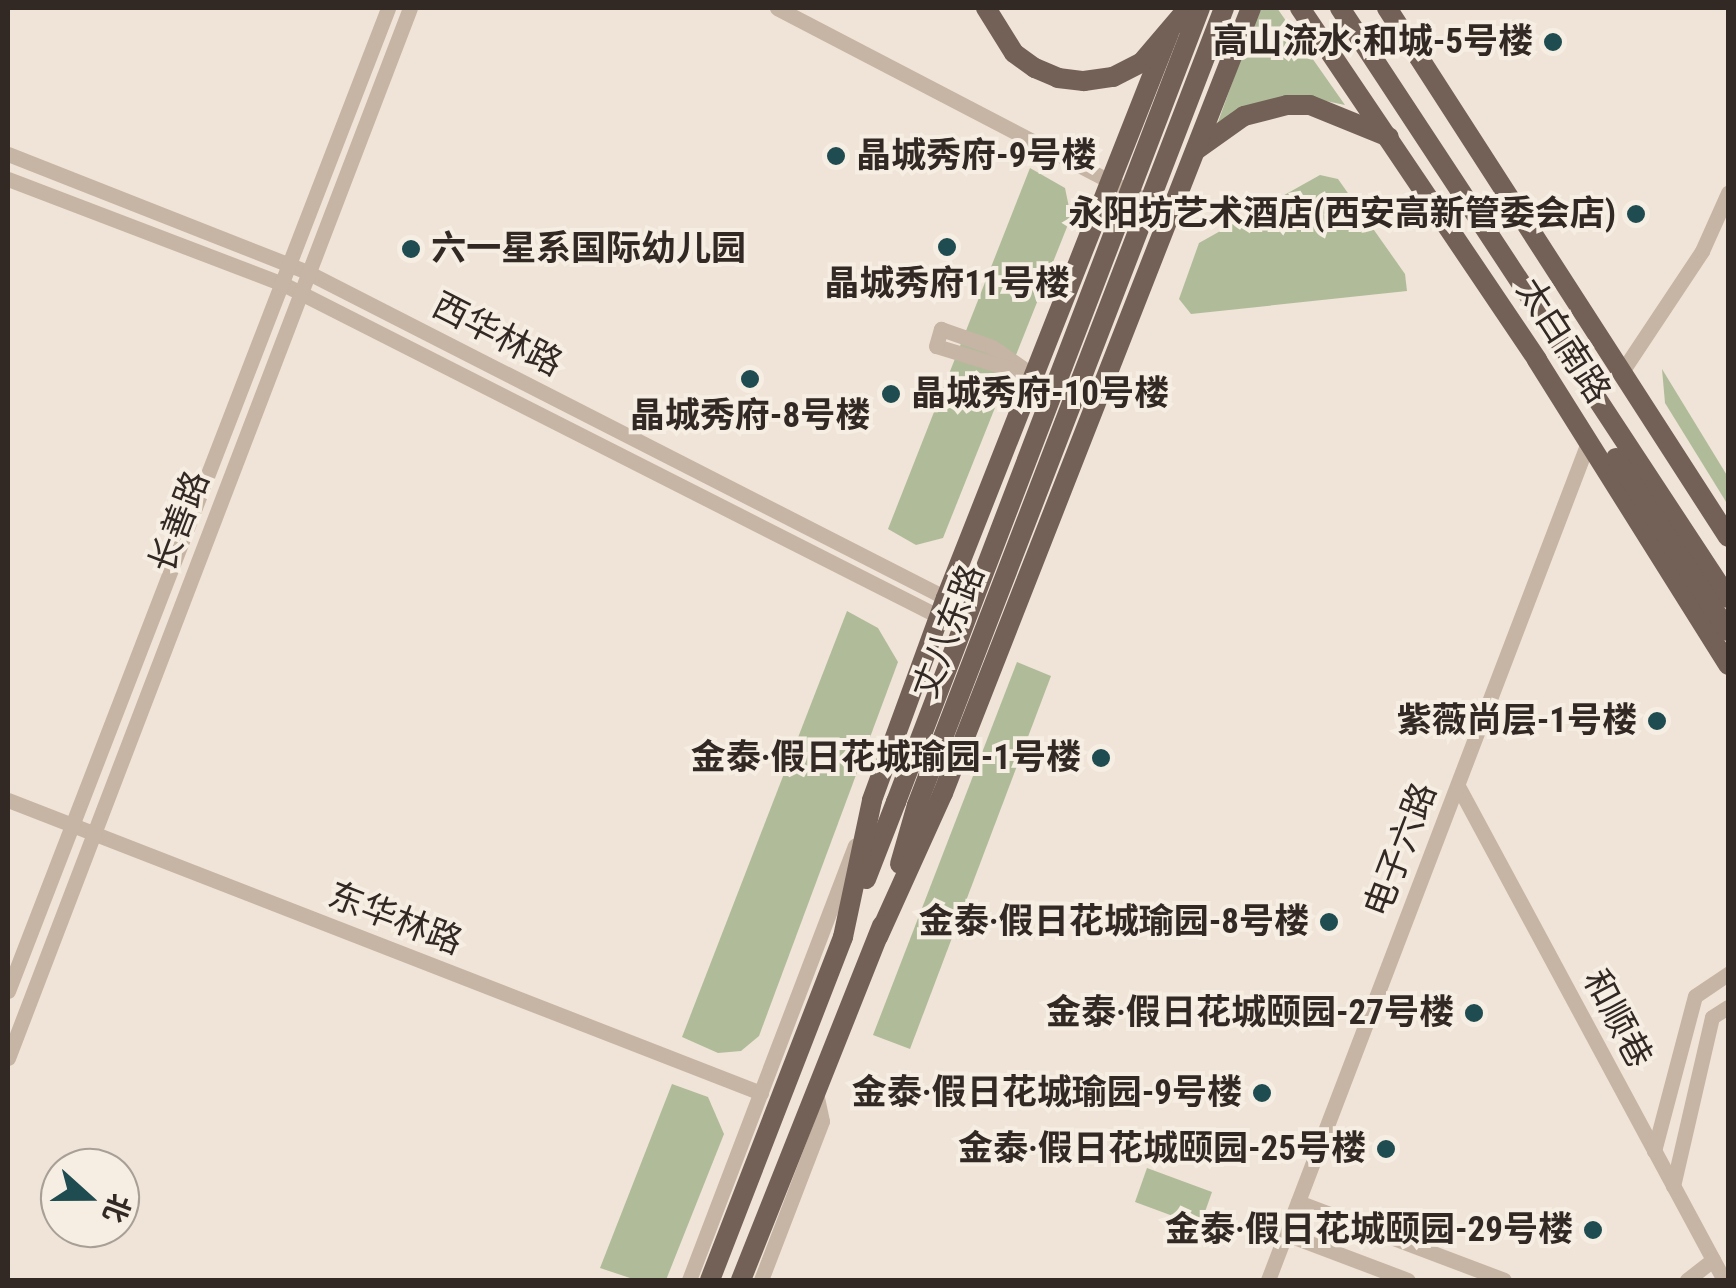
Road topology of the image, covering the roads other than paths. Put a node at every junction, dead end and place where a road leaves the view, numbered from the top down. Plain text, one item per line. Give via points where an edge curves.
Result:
1 (388, 8) edge
2 (410, 8) edge
3 (777, 8) edge
4 (986, 8) edge
5 (1168, 8) edge
6 (1179, 8) edge
7 (1188, 8) edge
8 (1200, 8) edge
9 (1224, 8) edge
10 (1251, 8) edge
11 (1300, 8) edge
12 (1315, 8) edge
13 (1340, 8) edge
14 (1389, 10) edge
15 (1170, 32) junction
16 (1392, 138) junction
17 (1195, 151) junction
18 (8, 154) edge
19 (8, 179) edge
20 (1109, 185) junction
21 (1728, 192) edge
22 (1170, 213) junction
23 (288, 264) junction
24 (307, 272) junction
25 (281, 283) junction
26 (299, 294) junction
27 (1623, 370) junction
28 (1034, 376) junction
29 (1589, 440) junction
30 (1728, 537) edge
31 (1728, 598) edge
32 (943, 607) junction
33 (1728, 631) edge
34 (1728, 664) edge
35 (1458, 786) junction
36 (8, 800) edge
37 (872, 800) junction
38 (907, 803) junction
39 (70, 825) junction
40 (93, 834) junction
41 (878, 936) junction
42 (843, 937) junction
43 (1728, 974) edge
44 (8, 991) edge
45 (1728, 1007) edge
46 (8, 1058) edge
47 (761, 1094) junction
48 (817, 1097) junction
49 (773, 1115) junction
50 (800, 1125) junction
51 (1654, 1151) junction
52 (1673, 1186) junction
53 (1298, 1202) junction
54 (1286, 1234) junction
55 (1712, 1260) junction
56 (689, 1280) edge
57 (710, 1280) edge
58 (741, 1280) edge
59 (761, 1280) edge
60 (1268, 1280) edge
61 (1408, 1280) edge
62 (1504, 1280) edge
63 (1687, 1280) edge
64 (1724, 1280) edge

1 - 23 street, 长善路
2 - 24 street, 长善路
3 - 20 street
4 - 7 main road, bridge via 1014,53 1034,68 1084,81 1113,77 1142,62
5 - 15 main road
6 - 15 main road, 丈八东路
8 - 38 main road, 丈八东路, bridge
9 - 38 main road, 丈八东路, bridge
10 - 17 main road
11 - 16 main road, 太白南路
12 - 33 main road, 太白南路
13 - 31 main road, 太白南路
14 - 27 main road, 太白南路
15 - 20 main road, 丈八东路
16 - 17 main road via 1310,105 1287,105 1244,116
16 - 29 main road, 太白南路
17 - 22 main road
18 - 23 street, 西华林路
19 - 25 street, 西华林路
20 - 22 street
20 - 28 main road, 丈八东路
21 - 27 street via 1702,251
22 - 41 main road via 943,793
23 - 24 street, 西华林路
23 - 25 street, 长善路
24 - 26 street, 长善路
24 - 32 street, 西华林路
25 - 26 street, 西华林路
25 - 39 street, 长善路
26 - 32 street, 西华林路
26 - 40 street, 长善路
27 - 30 main road, 太白南路
28 - 28 street via 992,346 941,329 936,346
28 - 32 main road, 丈八东路
29 - 34 main road, 太白南路
29 - 35 street, 电子六路
32 - 37 main road, 丈八东路
35 - 51 street, 和顺巷
35 - 53 street, 电子六路
36 - 39 street, 东华林路
37 - 42 main road, 丈八东路
37 - 47 street
38 - 41 main road, 丈八东路
38 - 42 main road, 丈八东路
39 - 40 street, 东华林路
39 - 44 street, 长善路
40 - 46 street, 长善路
40 - 47 street, 东华林路
41 - 48 main road, 丈八东路
42 - 49 main road, 丈八东路
43 - 51 street via 1695,996
45 - 52 street via 1712,1017
47 - 56 street
48 - 50 main road, 丈八东路
48 - 59 street via 822,1121
49 - 50 street
49 - 57 main road, 丈八东路
50 - 58 main road, 丈八东路
51 - 52 street, 和顺巷
52 - 55 street, 和顺巷
53 - 54 street, 电子六路
53 - 62 street
54 - 60 street, 电子六路
54 - 61 street
55 - 63 street
55 - 64 street, 和顺巷

